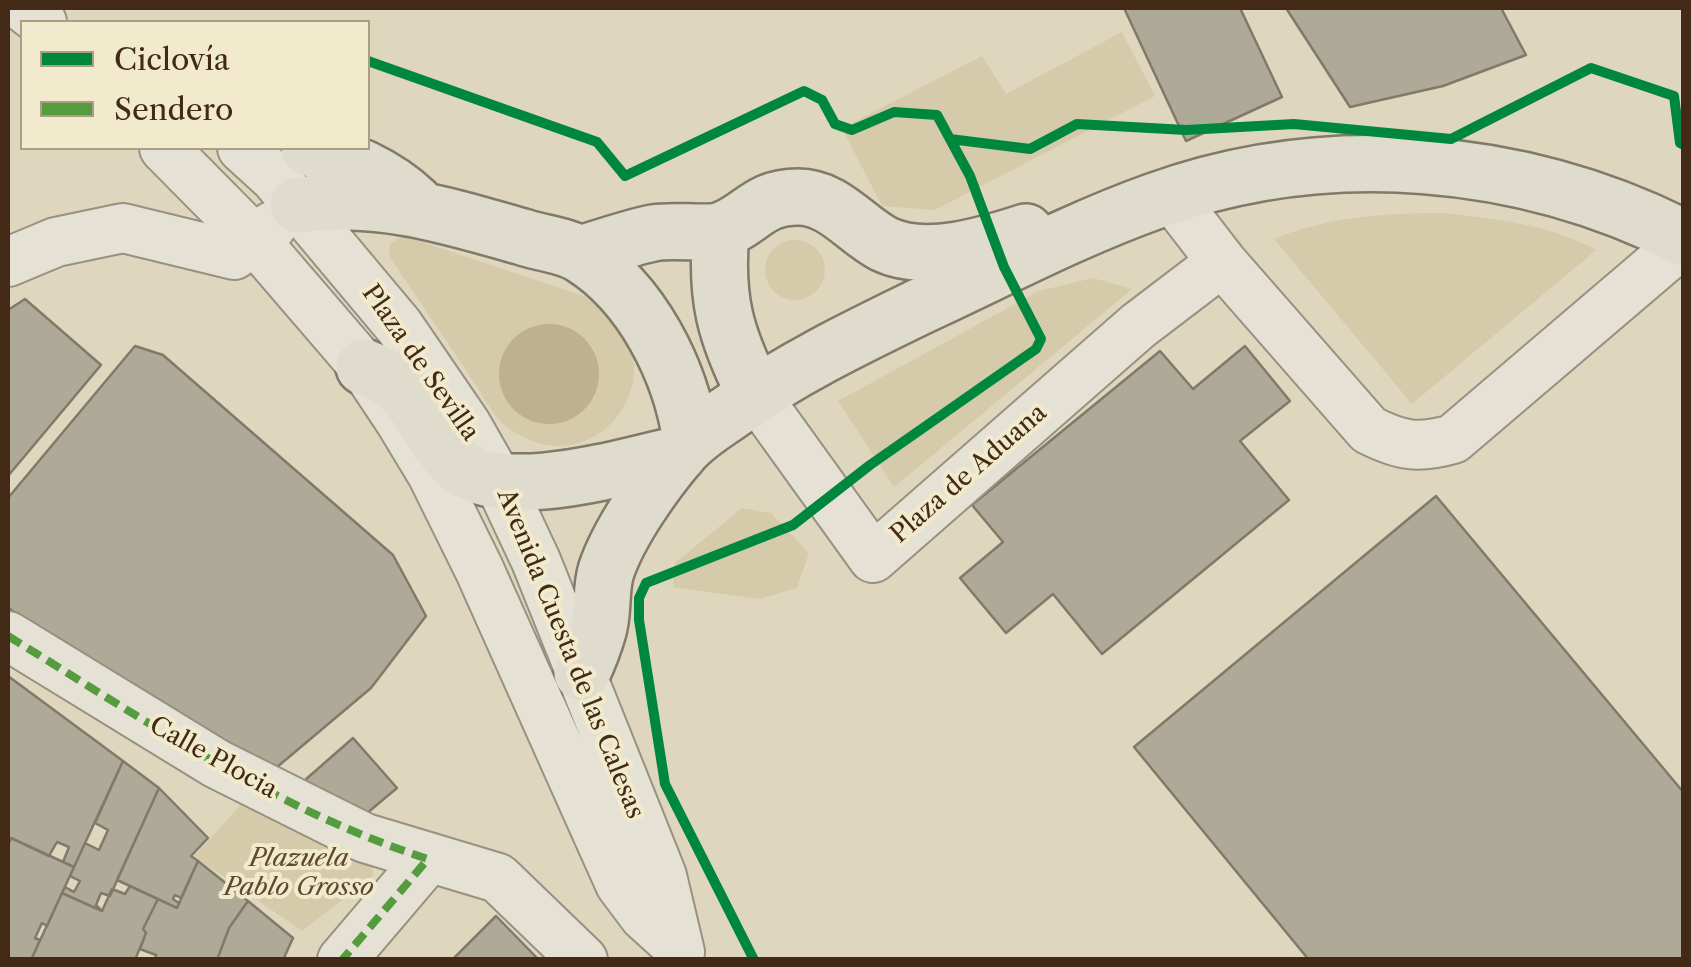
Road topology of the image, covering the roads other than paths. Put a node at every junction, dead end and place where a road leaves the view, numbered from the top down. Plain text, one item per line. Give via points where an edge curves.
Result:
1 (166, 150) edge
2 (244, 150) edge
3 (314, 150) edge
4 (1162, 198) junction
5 (298, 205) junction
6 (421, 208) junction
7 (862, 229) junction
8 (721, 231) junction
9 (254, 239) junction
10 (1684, 240) edge
11 (580, 254) junction
12 (8, 262) edge
13 (1222, 262) junction
14 (842, 344) junction
15 (364, 367) junction
16 (754, 394) junction
17 (685, 447) junction
18 (498, 480) junction
19 (8, 636) edge
20 (582, 674) junction
21 (428, 858) junction
22 (681, 953) edge
23 (342, 960) edge
24 (583, 960) edge

1 - 9 street, Avenida Cuesta de las Calesas
2 - 5 street, Plaza de Sevilla
3 - 6 main road via 364,167
4 - 7 main road via 1104,203 962,248 896,248
4 - 10 main road via 1279,170 1414,164 1566,190 1641,216
4 - 13 street
4 - 14 main road
5 - 6 main road
5 - 9 street
5 - 18 street, Plaza de Sevilla via 399,326
6 - 11 main road
7 - 8 main road via 834,208 798,197 758,207
7 - 14 main road via 874,258 873,289
8 - 11 main road via 653,233
8 - 16 main road via 722,311
9 - 12 street via 234,255 123,228 56,242
9 - 15 street, Avenida Cuesta de las Calesas
10 - 13 street via 1453,439 1424,447 1368,430
11 - 17 main road via 625,293 657,339 676,382
13 - 16 street, Plaza de Aduana via 1138,326 873,558
14 - 16 main road
15 - 18 main road, Avenida Cuesta de las Calesas via 400,385 454,461 472,475
15 - 22 street, Avenida Cuesta de las Calesas via 432,474 620,884
16 - 17 main road
17 - 18 main road via 563,478
17 - 20 main road via 615,550
18 - 20 street, Avenida Cuesta de las Calesas
19 - 21 street, Calle Plocia via 217,764 365,838
20 - 22 street, Avenida Cuesta de las Calesas via 662,876
21 - 23 street
21 - 24 street, Calle Plocia via 498,878

